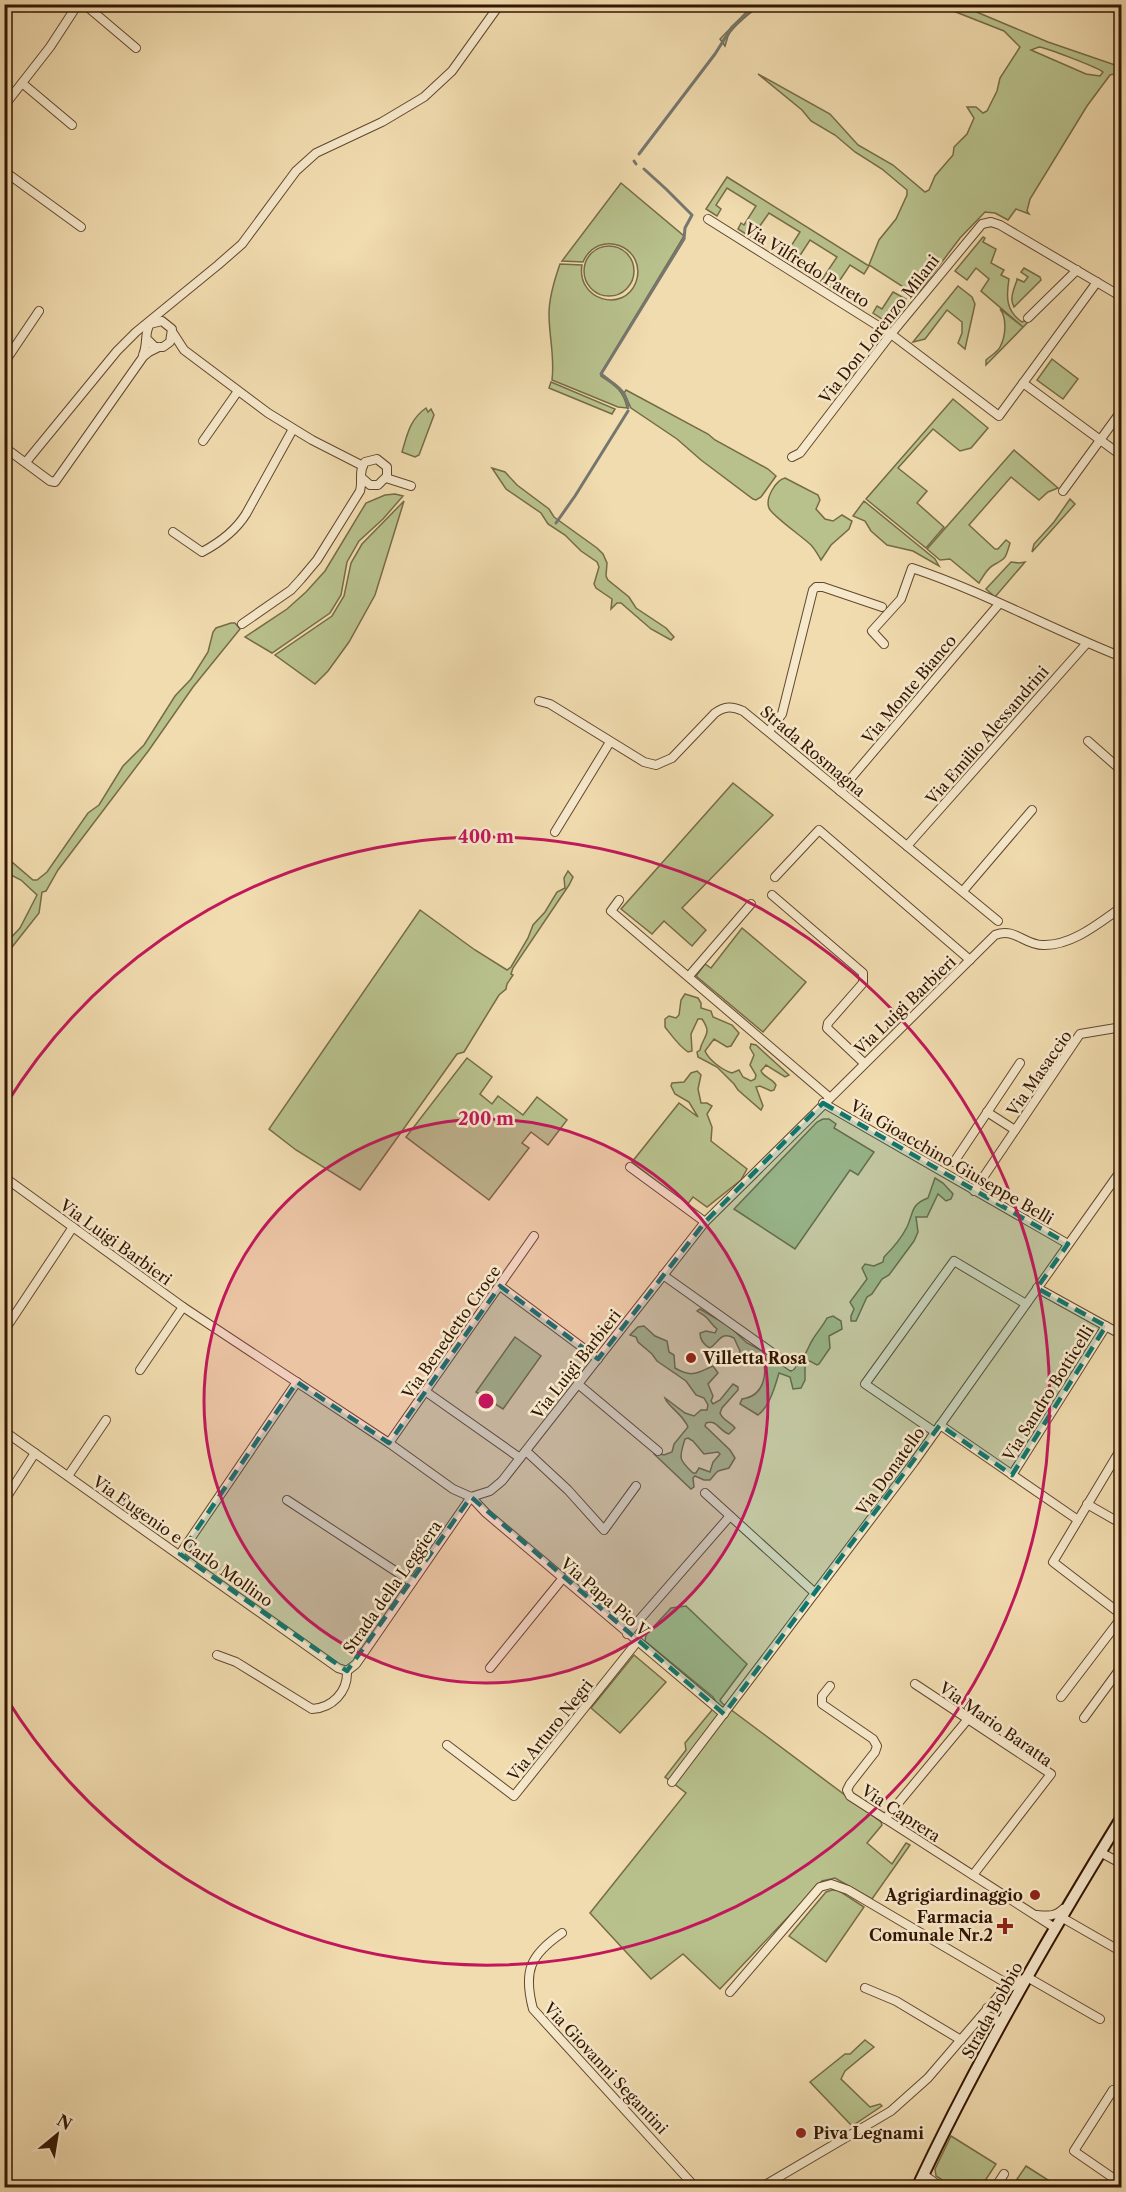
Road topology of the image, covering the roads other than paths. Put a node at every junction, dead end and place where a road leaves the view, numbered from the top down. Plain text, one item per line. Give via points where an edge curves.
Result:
1 (78, 4) edge
2 (84, 4) edge
3 (500, 4) edge
4 (136, 48) dead end
5 (22, 83) junction
6 (4, 106) edge
7 (72, 125) dead end
8 (4, 171) edge
9 (708, 219) dead end
10 (81, 227) dead end
11 (1077, 270) junction
12 (1097, 282) junction
13 (1122, 297) edge
14 (167, 307) junction
15 (39, 310) dead end
16 (152, 318) junction
17 (1028, 318) dead end
18 (166, 321) junction
19 (145, 332) junction
20 (173, 333) junction
21 (891, 334) junction
22 (161, 347) junction
23 (190, 355) junction
24 (141, 360) junction
25 (4, 363) edge
26 (1023, 384) junction
27 (238, 391) junction
28 (1122, 410) edge
29 (293, 429) junction
30 (1100, 440) junction
31 (203, 441) dead end
32 (4, 447) edge
33 (1122, 456) edge
34 (792, 457) dead end
35 (26, 462) junction
36 (363, 466) junction
37 (362, 478) junction
38 (386, 478) junction
39 (374, 486) junction
40 (411, 486) dead end
41 (1063, 490) dead end
42 (357, 497) junction
43 (174, 532) dead end
44 (999, 604) junction
45 (882, 607) dead end
46 (242, 624) dead end
47 (1087, 643) junction
48 (885, 644) dead end
49 (1122, 657) edge
50 (539, 701) dead end
51 (769, 731) junction
52 (1088, 741) dead end
53 (610, 742) junction
54 (1122, 771) edge
55 (840, 792) junction
56 (1032, 810) dead end
57 (555, 832) dead end
58 (907, 846) junction
59 (775, 877) dead end
60 (963, 891) junction
61 (772, 895) dead end
62 (619, 900) dead end
63 (751, 904) dead end
64 (1122, 907) edge
65 (998, 921) junction
66 (1012, 933) junction
67 (995, 935) junction
68 (970, 960) junction
69 (689, 976) junction
70 (1122, 1027) edge
71 (864, 1063) junction
72 (1020, 1063) dead end
73 (826, 1100) junction
74 (987, 1112) junction
75 (1017, 1126) junction
76 (954, 1162) dead end
77 (630, 1167) dead end
78 (1122, 1169) edge
79 (4, 1177) edge
80 (974, 1191) junction
81 (705, 1221) junction
82 (73, 1227) junction
83 (534, 1236) dead end
84 (1068, 1244) junction
85 (663, 1275) junction
86 (500, 1286) junction
87 (1037, 1288) junction
88 (1026, 1304) junction
89 (183, 1307) junction
90 (1106, 1326) junction
91 (4, 1330) edge
92 (1122, 1335) edge
93 (598, 1359) junction
94 (791, 1366) dead end
95 (140, 1370) dead end
96 (297, 1382) junction
97 (578, 1384) junction
98 (425, 1391) junction
99 (106, 1420) dead end
100 (940, 1425) junction
101 (4, 1431) edge
102 (935, 1432) junction
103 (389, 1443) junction
104 (1122, 1448) edge
105 (526, 1451) junction
106 (657, 1451) dead end
107 (35, 1453) junction
108 (520, 1458) junction
109 (1012, 1475) junction
110 (68, 1476) junction
111 (636, 1486) dead end
112 (705, 1493) dead end
113 (471, 1497) junction
114 (287, 1500) dead end
115 (4, 1501) edge
116 (1088, 1504) junction
117 (730, 1516) junction
118 (1078, 1520) junction
119 (1122, 1524) edge
120 (180, 1554) junction
121 (563, 1578) junction
122 (412, 1582) junction
123 (815, 1593) junction
124 (1122, 1616) edge
125 (627, 1634) junction
126 (637, 1642) junction
127 (217, 1655) dead end
128 (1122, 1666) edge
129 (490, 1668) dead end
130 (347, 1671) junction
131 (915, 1684) dead end
132 (830, 1686) dead end
133 (1061, 1697) dead end
134 (724, 1714) junction
135 (1084, 1718) dead end
136 (968, 1719) junction
137 (447, 1745) dead end
138 (672, 1782) dead end
139 (1122, 1817) edge
140 (885, 1818) junction
141 (1100, 1852) junction
142 (1122, 1864) edge
143 (973, 1875) junction
144 (1067, 1907) junction
145 (1034, 1915) junction
146 (1061, 1917) junction
147 (1055, 1928) junction
148 (562, 1933) dead end
149 (1122, 1952) edge
150 (1027, 1977) junction
151 (1011, 1986) junction
152 (865, 1989) dead end
153 (730, 1992) dead end
154 (987, 2008) junction
155 (1009, 2011) junction
156 (978, 2018) junction
157 (1100, 2019) dead end
158 (1001, 2024) junction
159 (961, 2040) junction
160 (1122, 2095) edge
161 (923, 2174) junction
162 (1004, 2174) dead end
163 (1122, 2184) edge
164 (696, 2187) edge
165 (760, 2187) edge
166 (917, 2187) edge
167 (942, 2187) edge
168 (995, 2187) edge

1 - 5 street
2 - 4 street
3 - 14 street via 452,71 424,97 316,153 296,171 242,244
5 - 6 street
5 - 7 street
8 - 10 street
9 - 21 street, Via Vilfredo Pareto
11 - 12 street
11 - 17 street
11 - 21 street, Via Don Lorenzo Milani via 1000,225 982,224
12 - 13 street
12 - 26 street
14 - 16 street
14 - 18 street
15 - 25 street
16 - 18 street
16 - 19 street
18 - 19 street via 154,322
18 - 20 street
19 - 22 street via 152,345
19 - 24 street
19 - 35 street via 117,351
20 - 22 street via 170,342
20 - 23 street
21 - 26 street, Via Vilfredo Pareto via 999,416
21 - 34 street, Via Don Lorenzo Milani via 800,453
22 - 23 street
22 - 24 street
23 - 27 street
24 - 35 street via 55,482
26 - 30 street
27 - 29 street
27 - 31 street
28 - 30 street
29 - 36 street
29 - 43 street via 246,513 225,537 202,552
30 - 33 street
30 - 41 street
32 - 35 street
36 - 37 street
36 - 38 street via 369,460 381,461 387,467
37 - 39 street
37 - 42 street
38 - 39 street
38 - 40 street
39 - 42 street
42 - 46 street via 301,579
44 - 47 street
44 - 48 street via 912,568 901,599 872,631
44 - 55 street, Via Monte Bianco
45 - 51 street via 823,587 813,590 782,714
47 - 49 street
47 - 58 street, Via Emilio Alessandrini
50 - 53 street, Strada Rosmagna
51 - 53 street, Strada Rosmagna via 743,711 728,707 715,713 663,763 644,762
51 - 55 street, Strada Rosmagna
52 - 54 street
53 - 57 street
55 - 58 street, Strada Rosmagna
56 - 60 street
58 - 60 street, Strada Rosmagna
59 - 68 street via 819,830
60 - 65 street, Strada Rosmagna
61 - 71 street via 863,973 863,983 827,1028
62 - 69 street, Via Gioacchino Giuseppe Belli via 611,911
63 - 69 street
64 - 66 street via 1060,944 1041,946
65 - 66 street, Strada Rosmagna
65 - 67 street
66 - 67 street
67 - 68 street, Via Luigi Barbieri
68 - 71 street, Via Luigi Barbieri
69 - 73 street, Via Gioacchino Giuseppe Belli
70 - 75 street, Via Masaccio via 1080,1034
71 - 73 street, Via Luigi Barbieri
72 - 74 street, Via Masaccio
73 - 80 street, Via Gioacchino Giuseppe Belli
73 - 81 street, Via Luigi Barbieri
74 - 75 street, Via Masaccio
74 - 76 street, Via Masaccio
75 - 80 street, Via Masaccio
77 - 81 street
78 - 84 street, Via Donatello
79 - 82 street, Via Luigi Barbieri
80 - 84 street, Via Gioacchino Giuseppe Belli
81 - 85 street, Via Luigi Barbieri
82 - 89 street, Via Luigi Barbieri
82 - 91 street
83 - 86 street, Via Benedetto Croce
84 - 87 street, Via Donatello
85 - 93 street, Via Luigi Barbieri
85 - 94 street
86 - 93 street
86 - 98 street, Via Benedetto Croce
87 - 88 street, Via Donatello
87 - 90 street
88 - 100 street, Via Donatello
88 - 102 street via 954,1261 865,1384
89 - 95 street
89 - 96 street, Via Luigi Barbieri
90 - 92 street
90 - 109 street, Via Sandro Botticelli
93 - 97 street, Via Luigi Barbieri
96 - 103 street, Via Luigi Barbieri
96 - 120 street
97 - 105 street, Via Luigi Barbieri
97 - 106 street
98 - 103 street, Via Benedetto Croce
98 - 108 street
99 - 110 street
100 - 102 street, Via Donatello
100 - 109 street
101 - 107 street, Via Eugenio e Carlo Mollino
102 - 123 street, Via Donatello
103 - 113 street, Via Luigi Barbieri via 453,1489
104 - 116 street
105 - 108 street, Via Luigi Barbieri
105 - 111 street via 604,1530
107 - 110 street, Via Eugenio e Carlo Mollino
107 - 115 street
108 - 113 street, Via Luigi Barbieri via 490,1491
109 - 118 street
110 - 120 street, Via Eugenio e Carlo Mollino
112 - 117 street
113 - 121 street, Via Papa Pio V
113 - 122 street, Strada della Leggiera
114 - 122 street
116 - 118 street
116 - 119 street
117 - 123 street
117 - 125 street
118 - 124 street via 1053,1562
120 - 130 street, Via Eugenio e Carlo Mollino
121 - 125 street, Via Papa Pio V
121 - 129 street
122 - 130 street, Strada della Leggiera via 356,1664
123 - 134 street, Via Donatello
124 - 133 street
125 - 126 street, Via Papa Pio V
126 - 134 street, Via Papa Pio V
126 - 137 street, Via Arturo Negri via 514,1796
127 - 130 street, Strada della Leggiera via 236,1662 312,1709 323,1709 334,1702 347,1682
128 - 135 street
131 - 136 street, Via Mario Baratta
132 - 140 street, Via Caprera via 822,1696 822,1704 873,1739 877,1746 847,1790 850,1796
134 - 138 street, Via Donatello
136 - 140 street
136 - 143 street, Via Mario Baratta via 1050,1774
139 - 141 main road, Strada Bobbio
140 - 143 street, Via Caprera
141 - 142 street
141 - 144 main road, Strada Bobbio
143 - 145 street, Via Caprera
144 - 145 street via 1053,1916
144 - 146 main road, Strada Bobbio
145 - 147 street, Via Caprera
146 - 147 main road, Strada Bobbio
146 - 149 street
147 - 150 main road, Strada Bobbio
148 - 164 street, Via Giovanni Segantini via 546,1944 532,1962 527,1987 532,2009
150 - 151 street
150 - 155 main road, Strada Bobbio
150 - 157 street
151 - 153 street via 848,1890 831,1884 820,1887
151 - 154 street
152 - 159 street via 896,2001
154 - 155 street via 999,2006
154 - 156 street
155 - 158 main road, Strada Bobbio
156 - 158 street via 995,2018
156 - 159 street
158 - 161 main road, Strada Bobbio
159 - 165 street via 891,2111
160 - 163 street via 1113,2090 1074,2151
161 - 166 main road, Strada Bobbio
161 - 167 street
162 - 168 street

